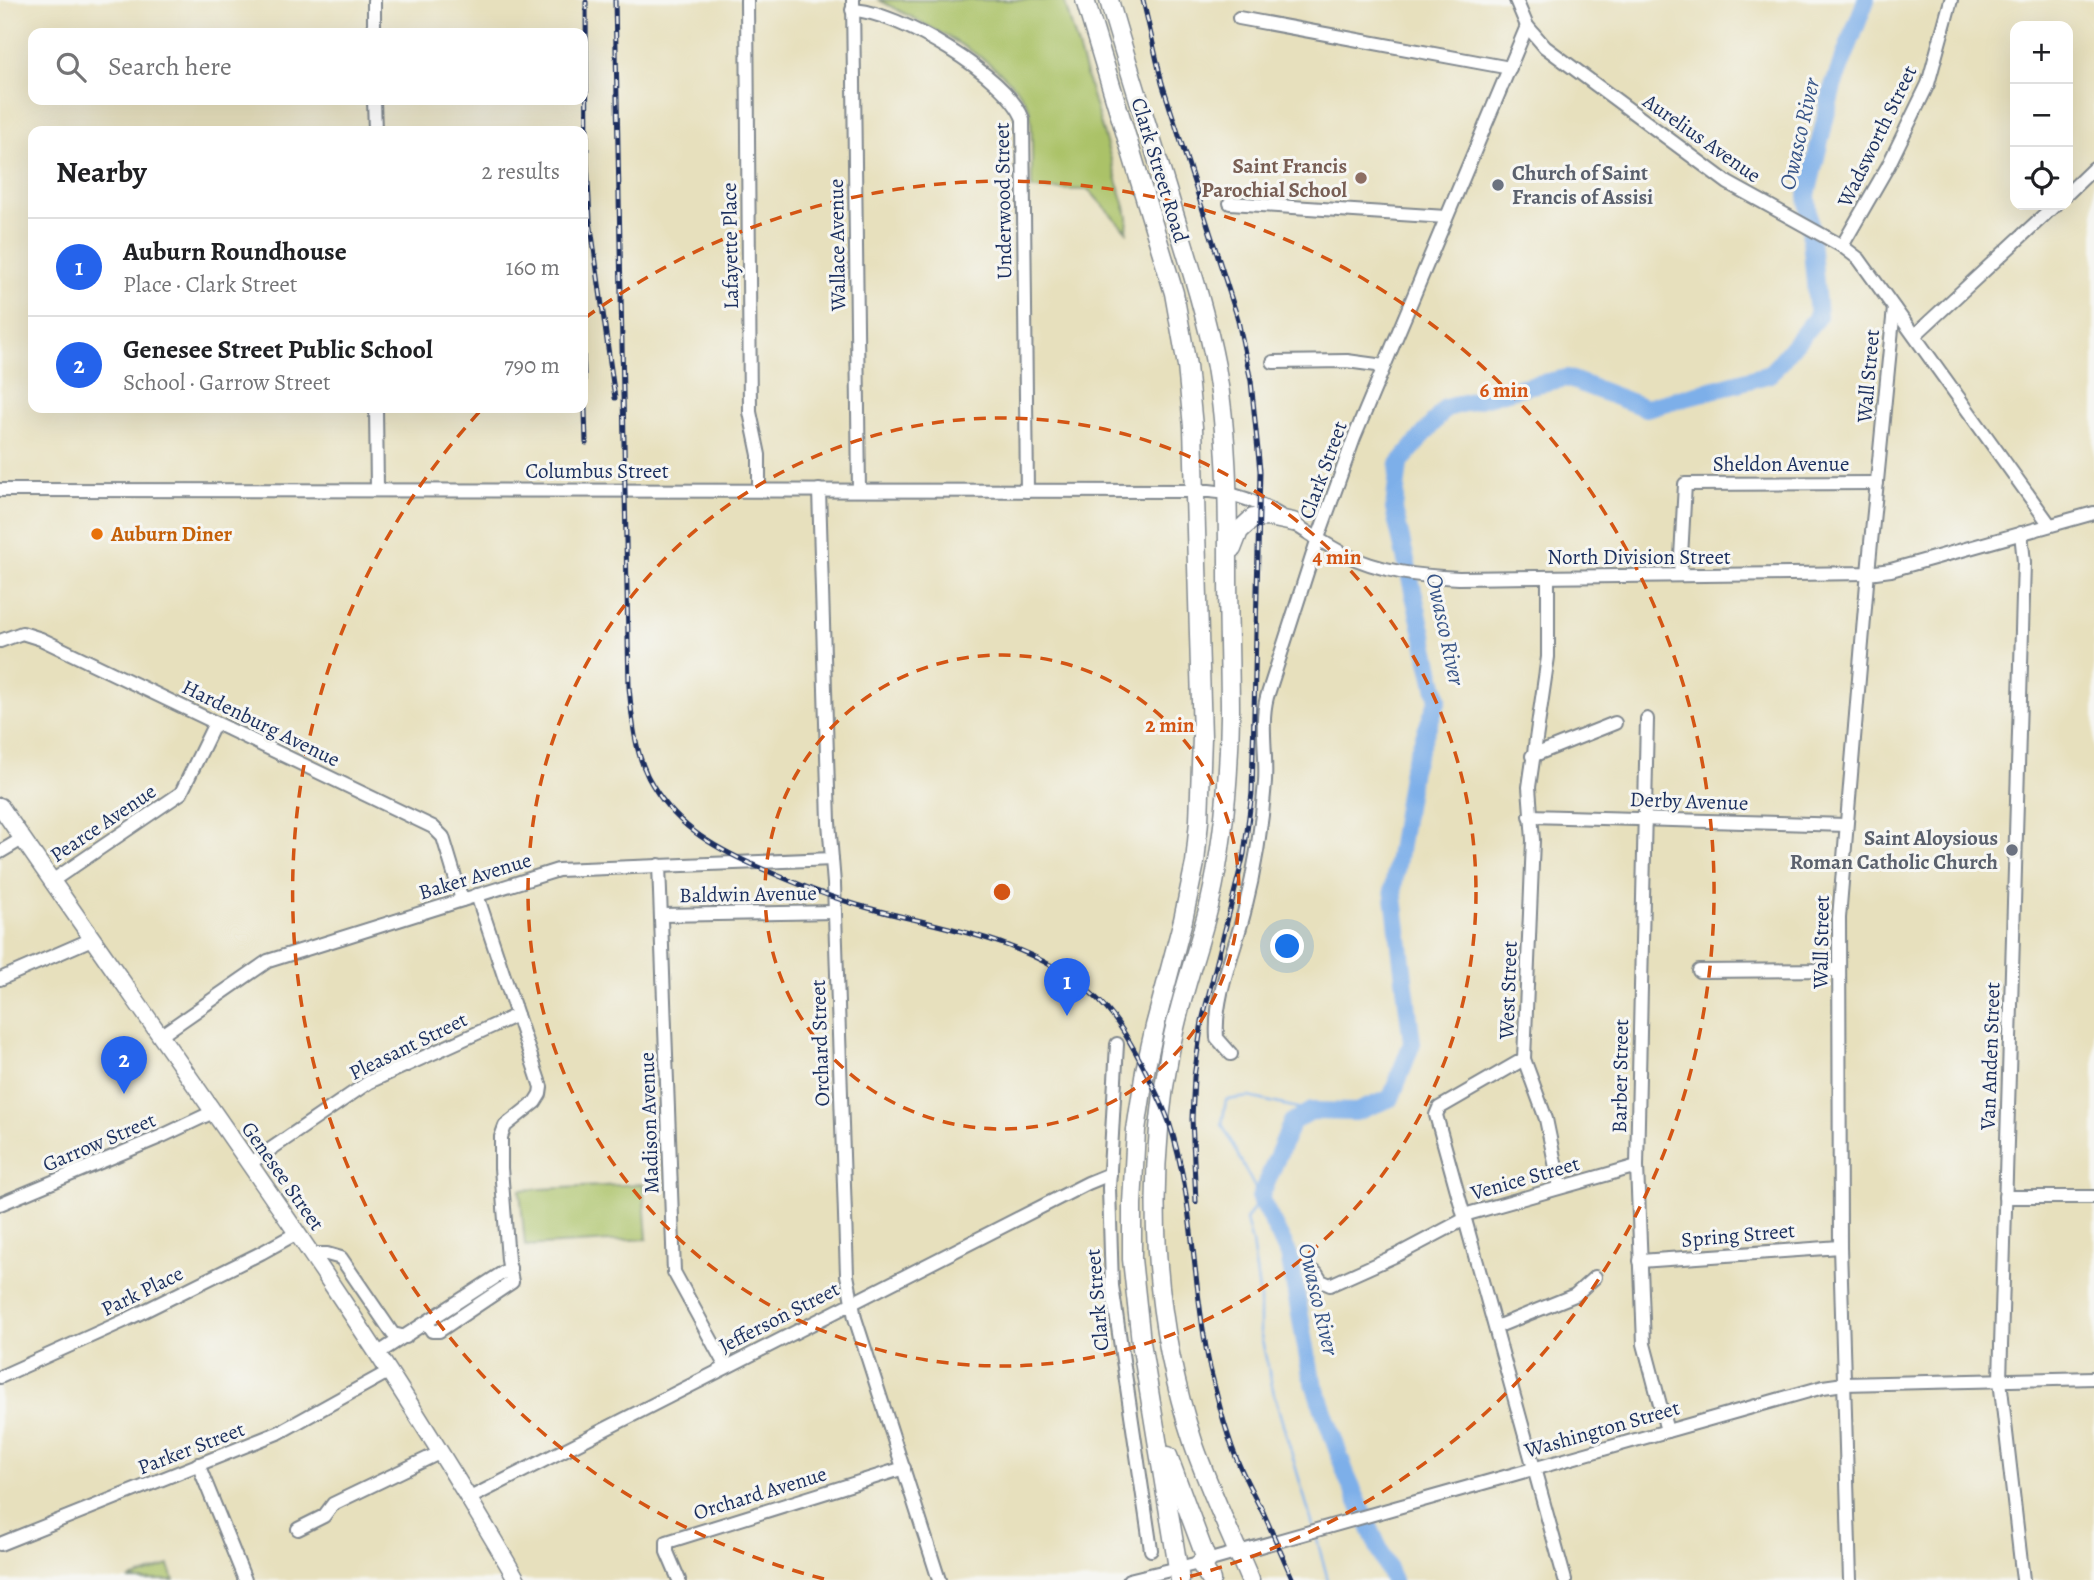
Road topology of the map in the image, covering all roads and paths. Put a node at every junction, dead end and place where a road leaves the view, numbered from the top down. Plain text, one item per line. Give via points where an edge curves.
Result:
1 (374, 0) edge
2 (747, 0) edge
3 (1085, 0) edge
4 (1110, 0) edge
5 (1516, 0) edge
6 (1951, 0) edge
7 (853, 5) edge
8 (1239, 18) dead end
9 (1527, 26) junction
10 (374, 28) edge
11 (1510, 68) junction
12 (374, 105) edge
13 (375, 126) edge
14 (2094, 168) edge
15 (2073, 188) edge
16 (1230, 203) dead end
17 (2050, 210) edge
18 (1446, 217) junction
19 (1838, 244) junction
20 (1894, 308) junction
21 (1919, 331) junction
22 (1273, 362) dead end
23 (1384, 366) junction
24 (376, 413) edge
25 (1877, 483) junction
26 (377, 489) junction
27 (0, 490) edge
28 (759, 490) junction
29 (819, 490) junction
30 (859, 490) junction
31 (1027, 491) junction
32 (1195, 491) junction
33 (1228, 493) junction
34 (2094, 513) edge
35 (1293, 522) junction
36 (2050, 524) junction
37 (2021, 533) junction
38 (1318, 538) junction
39 (1228, 570) junction
40 (1868, 573) junction
41 (1680, 575) junction
42 (1549, 577) junction
43 (0, 641) edge
44 (1647, 719) dead end
45 (215, 723) junction
46 (1615, 723) dead end
47 (1532, 756) junction
48 (0, 806) edge
49 (1530, 816) junction
50 (1644, 818) junction
51 (1846, 825) junction
52 (22, 839) junction
53 (0, 852) edge
54 (832, 859) junction
55 (659, 865) junction
56 (52, 881) junction
57 (477, 895) junction
58 (462, 900) junction
59 (835, 912) junction
60 (662, 915) junction
61 (92, 939) junction
62 (1838, 970) junction
63 (1699, 971) dead end
64 (0, 979) edge
65 (517, 1015) junction
66 (160, 1035) junction
67 (1117, 1044) dead end
68 (1231, 1054) dead end
69 (1524, 1059) junction
70 (213, 1112) junction
71 (249, 1164) junction
72 (1637, 1166) junction
73 (1110, 1174) junction
74 (1560, 1187) junction
75 (2005, 1197) junction
76 (2094, 1197) edge
77 (0, 1204) edge
78 (1465, 1217) junction
79 (297, 1233) junction
80 (1839, 1247) junction
81 (312, 1254) junction
82 (1640, 1261) junction
83 (1316, 1273) dead end
84 (1595, 1277) dead end
85 (850, 1302) junction
86 (1496, 1327) junction
87 (406, 1337) junction
88 (377, 1354) junction
89 (725, 1366) junction
90 (388, 1372) junction
91 (0, 1377) edge
92 (2094, 1378) edge
93 (2000, 1380) junction
94 (1843, 1384) junction
95 (1667, 1431) junction
96 (1157, 1434) junction
97 (439, 1453) junction
98 (198, 1464) junction
99 (904, 1468) junction
100 (1534, 1468) junction
101 (468, 1499) junction
102 (298, 1529) dead end
103 (0, 1544) edge
104 (1151, 1550) dead end
105 (1238, 1553) junction
106 (1204, 1562) junction
107 (1179, 1574) edge
108 (245, 1580) edge
109 (517, 1580) edge
110 (679, 1580) edge
111 (939, 1580) edge
112 (1129, 1580) edge
113 (1211, 1580) edge
114 (1250, 1580) edge
115 (1565, 1580) edge
116 (1850, 1580) edge
117 (2023, 1580) edge

1 - 10 street
2 - 28 street, Lafayette Place via 750,412 759,455
3 - 32 highway, Clark Street Road via 1174,293 1194,427
4 - 33 highway via 1210,340 1224,429
5 - 9 street
6 - 19 street, Wadsworth Street via 1928,84 1888,166
7 - 30 street, Wallace Avenue
7 - 31 street, Underwood Street via 955,54 1003,89 1020,112 1025,133
8 - 11 street
9 - 11 street, Clark Street
9 - 19 street, Aurelius Avenue via 1545,47 1728,183
11 - 18 street, Clark Street
12 - 13 street
14 - 15 street
16 - 18 street
17 - 21 street
18 - 23 street, Clark Street
19 - 20 street, Aurelius Avenue via 1859,259
20 - 21 street, Aurelius Avenue
20 - 25 street, Wall Street
21 - 36 street, Aurelius Avenue
22 - 23 street via 1347,361
23 - 38 street, Clark Street
24 - 26 street
25 - 40 street, Wall Street
25 - 41 street, Sheldon Avenue via 1685,484
26 - 27 street, Columbus Street
26 - 28 street, Columbus Street
28 - 29 street, Columbus Street
29 - 30 street, Columbus Street
29 - 54 street, Orchard Street
30 - 31 street, Columbus Street
31 - 32 street, Columbus Street
32 - 33 street, North Division Street
32 - 96 highway, Clark Street Road via 1202,748 1199,821 1183,920 1145,1071 1132,1193 1135,1291
33 - 35 street, North Division Street
33 - 39 highway
34 - 36 street, North Division Street
35 - 38 street, North Division Street
35 - 39 highway via 1259,517 1246,522 1236,537
36 - 37 street, North Division Street
37 - 40 street, North Division Street
37 - 75 street, Van Anden Street via 2024,562
38 - 42 street, North Division Street via 1356,559 1394,572 1459,578
38 - 68 street, Clark Street via 1265,706 1265,782 1257,851 1218,1014 1217,1038
39 - 105 highway via 1230,718 1224,821 1209,905 1163,1088 1155,1230 1175,1379 1194,1445
40 - 41 street, North Division Street
40 - 51 street, Wall Street
41 - 42 street, North Division Street
42 - 47 street, West Street via 1548,657
43 - 45 street, Hardenburg Avenue via 28,634
44 - 50 street, Barber Street
45 - 56 street, Pearce Avenue via 181,793
45 - 58 street, Hardenburg Avenue via 433,827 443,837
46 - 47 street
47 - 49 street, West Street
48 - 52 main road, Genesee Street
49 - 50 street, Derby Avenue
49 - 69 street, West Street
50 - 51 street, Derby Avenue
50 - 72 street, Barber Street
51 - 62 street, Wall Street
52 - 53 street
52 - 56 main road, Genesee Street
54 - 55 street, Baker Avenue
54 - 59 street, Orchard Street
55 - 57 street, Baker Avenue via 566,868
55 - 60 street, Madison Avenue
56 - 61 main road, Genesee Street
57 - 58 street, Baker Avenue
57 - 65 street
58 - 66 street, Baker Avenue via 268,961
59 - 60 street, Baldwin Avenue
59 - 85 street, Orchard Street
60 - 89 street, Madison Avenue via 674,1272
61 - 64 street
61 - 66 main road, Genesee Street
62 - 63 street
62 - 80 street, Wall Street
65 - 71 street, Pleasant Street via 369,1082
65 - 87 street via 541,1087 535,1102 505,1126 501,1137 509,1268
66 - 70 main road, Genesee Street
67 - 73 street, Clark Street
69 - 74 street via 1546,1119
69 - 78 street, West Street via 1439,1108 1436,1115
70 - 71 main road, Genesee Street
70 - 77 street, Garrow Street
71 - 79 main road, Genesee Street
72 - 74 street, Venice Street
72 - 82 street, Barber Street
73 - 85 street, Jefferson Street
73 - 104 street, Clark Street via 1112,1286
74 - 78 street, Venice Street
75 - 76 street
75 - 93 street, Van Anden Street
78 - 83 street, Venice Street via 1330,1285
78 - 86 street, West Street
79 - 81 main road, Genesee Street
79 - 91 street, Park Place via 124,1321
80 - 82 street, Spring Street
80 - 94 street, Wall Street
81 - 87 street via 341,1258 393,1334
81 - 88 main road, Genesee Street
82 - 95 street, Barber Street via 1644,1344
84 - 86 street via 1575,1295
85 - 89 street, Jefferson Street
85 - 99 street, Orchard Street
86 - 100 street, West Street
87 - 88 street
88 - 90 main road, Genesee Street
89 - 101 street, Jefferson Street
90 - 97 main road, Genesee Street
90 - 98 street, Parker Street via 304,1421
92 - 93 street, Washington Street
93 - 94 street, Washington Street
93 - 117 street, Van Anden Street
94 - 95 street, Washington Street
94 - 116 street, Wall Street
95 - 100 street, Washington Street
96 - 106 highway
96 - 107 highway
97 - 101 main road, Genesee Street
97 - 102 street via 333,1504 324,1516
98 - 103 street, Parker Street
98 - 108 street
99 - 110 street, Orchard Avenue via 667,1542
99 - 111 street, Orchard Street
100 - 105 street, Washington Street
100 - 115 street, West Street
101 - 109 main road, Genesee Street
105 - 106 street, Washington Street
105 - 114 highway
106 - 107 street, Washington Street
106 - 113 highway
107 - 112 street, Washington Street

